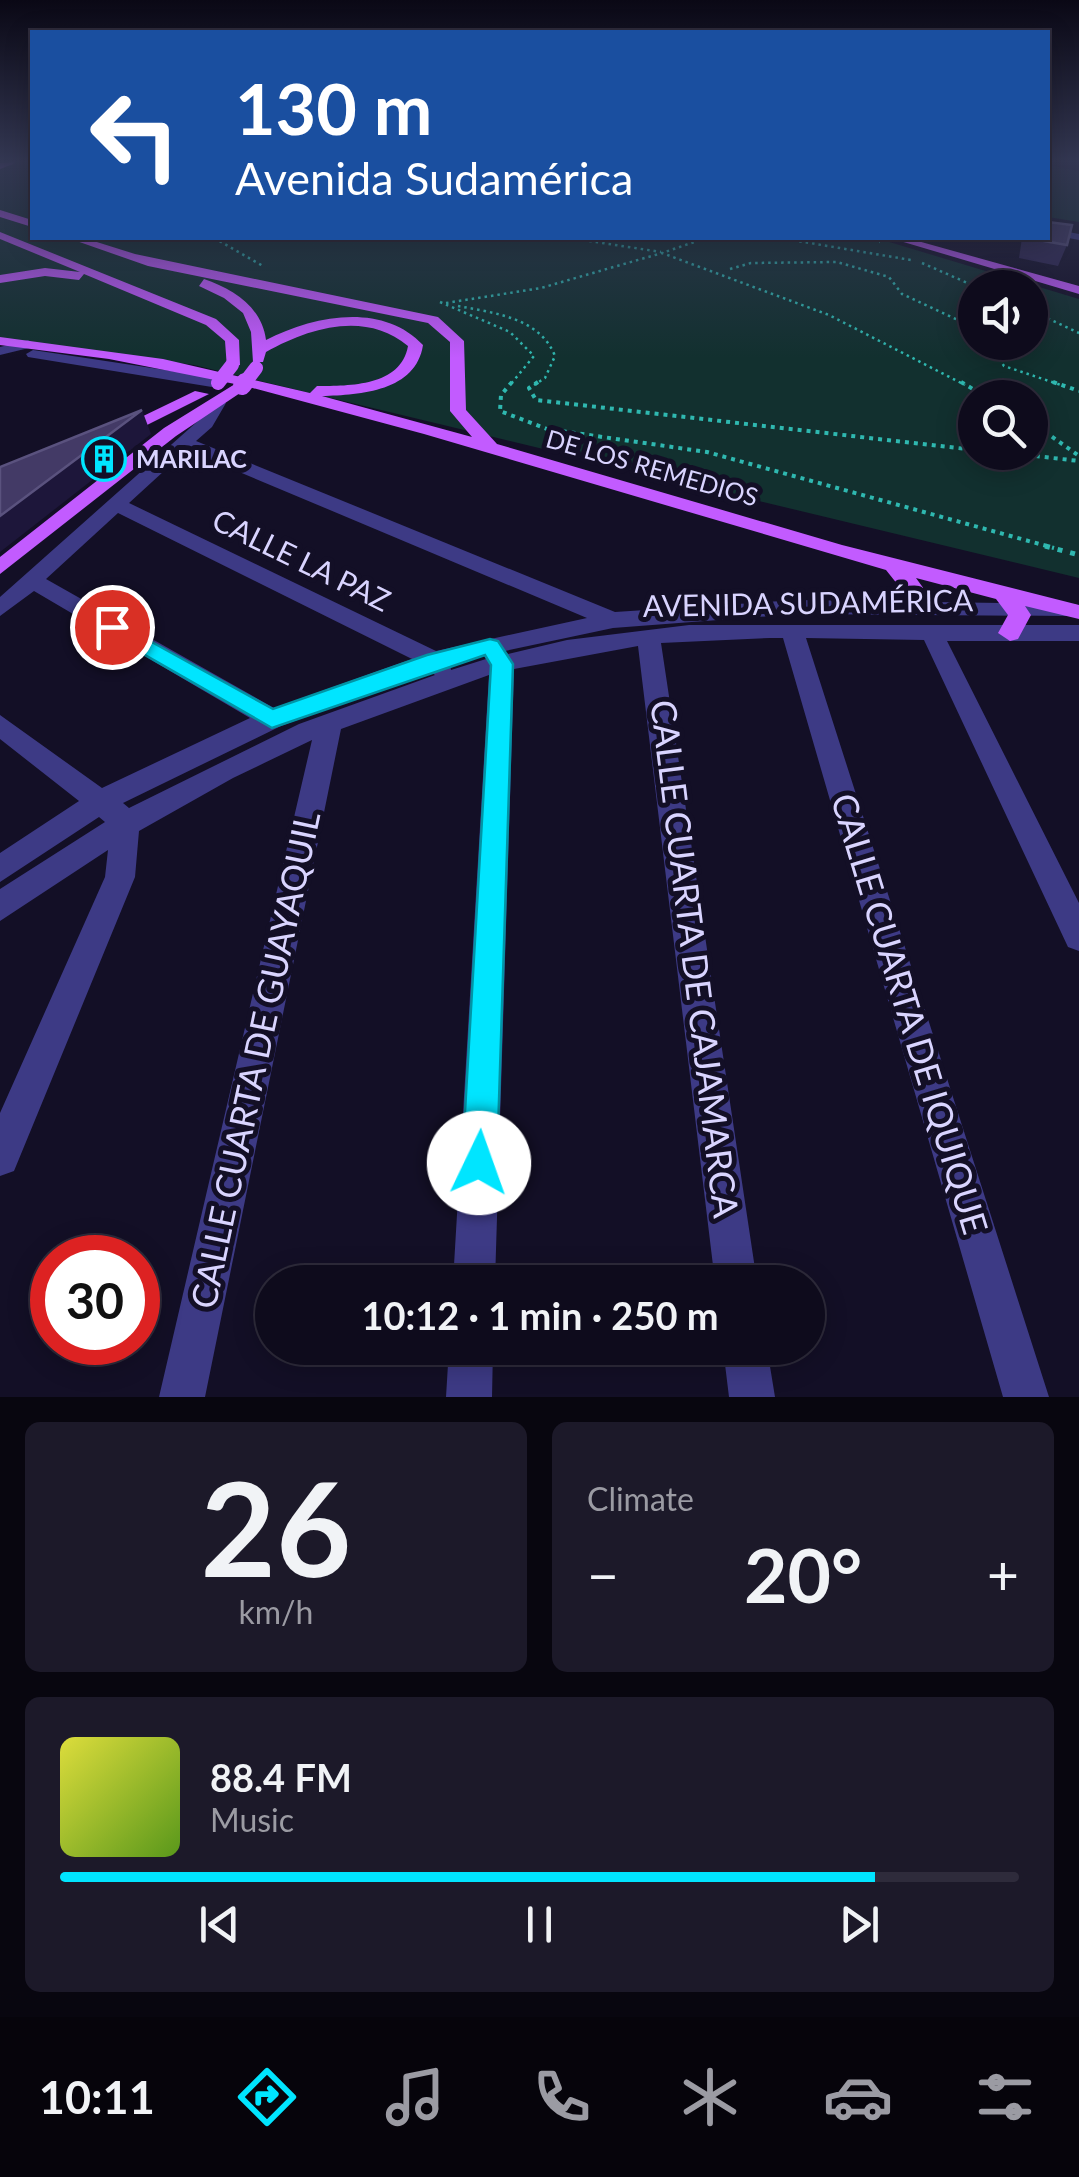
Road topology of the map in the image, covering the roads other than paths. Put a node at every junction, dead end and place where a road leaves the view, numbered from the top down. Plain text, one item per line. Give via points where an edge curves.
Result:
1 (1050, 231) edge
2 (0, 235) edge
3 (1079, 236) edge
4 (80, 240) edge
5 (904, 240) edge
6 (927, 240) edge
7 (133, 257) junction
8 (0, 279) edge
9 (112, 281) junction
10 (1079, 284) edge
11 (0, 325) edge
12 (0, 342) edge
13 (30, 349) junction
14 (260, 349) junction
15 (0, 351) edge
16 (91, 352) junction
17 (216, 386) junction
18 (278, 388) junction
19 (102, 439) edge
20 (183, 442) junction
21 (491, 447) junction
22 (118, 505) junction
23 (893, 565) junction
24 (0, 567) edge
25 (33, 581) junction
26 (900, 608) junction
27 (0, 609) edge
28 (1010, 612) junction
29 (613, 620) junction
30 (1074, 628) edge
31 (792, 631) junction
32 (932, 633) junction
33 (647, 636) junction
34 (496, 655) junction
35 (442, 670) junction
36 (272, 719) junction
37 (0, 724) edge
38 (329, 724) junction
39 (114, 810) junction
40 (0, 869) edge
41 (0, 906) edge
42 (1079, 936) edge
43 (0, 1157) edge
44 (475, 1265) edge
45 (734, 1265) edge
46 (470, 1365) edge
47 (747, 1365) edge
48 (182, 1397) edge
49 (469, 1397) edge
50 (752, 1397) edge
51 (1026, 1397) edge

1 - 3 street
2 - 9 main road
4 - 7 main road
5 - 10 main road
6 - 10 main road
7 - 14 main road via 231,296 255,318
7 - 21 main road via 433,320 457,341 458,411
8 - 9 main road via 45,272
9 - 17 main road, bridge via 225,330 232,366
11 - 16 main road via 67,338
12 - 13 main road
13 - 15 street
13 - 16 main road
13 - 17 street
14 - 17 main road, bridge via 242,386
14 - 18 main road via 296,330 345,322 391,327 416,344 408,368 366,387
16 - 17 main road, DE LOS REMEDIOS
17 - 18 main road, DE LOS REMEDIOS
17 - 19 main road
17 - 20 street via 206,422
17 - 24 main road via 170,432
18 - 21 main road, DE LOS REMEDIOS
20 - 22 street
20 - 29 street
21 - 23 main road, DE LOS REMEDIOS
22 - 25 street
22 - 35 street, CALLE LA PAZ
23 - 26 main road via 913,589
23 - 28 main road, DE LOS REMEDIOS
25 - 27 street
25 - 36 street
26 - 28 street, AVENIDA SUDAMÉRICA
26 - 29 street, AVENIDA SUDAMÉRICA
28 - 30 street, AVENIDA SUDAMÉRICA
28 - 30 main road, DE LOS REMEDIOS
28 - 32 street, AVENIDA SUDAMÉRICA
29 - 34 street, AVENIDA SUDAMÉRICA
31 - 32 street, AVENIDA SUDAMÉRICA
31 - 33 street, AVENIDA SUDAMÉRICA
31 - 51 street, CALLE CUARTA DE IQUIQUE
32 - 42 street
33 - 34 street, AVENIDA SUDAMÉRICA
33 - 45 street, CALLE CUARTA DE CAJAMARCA
34 - 35 street, AVENIDA SUDAMÉRICA
34 - 44 street
35 - 36 street, AVENIDA SUDAMÉRICA
35 - 38 street, AVENIDA SUDAMÉRICA
36 - 39 street, AVENIDA SUDAMÉRICA
37 - 39 street
38 - 39 street, AVENIDA SUDAMÉRICA
38 - 48 street, CALLE CUARTA DE GUAYAQUIL
39 - 40 street, AVENIDA SUDAMÉRICA
39 - 41 street, AVENIDA SUDAMÉRICA
39 - 43 street via 120,877
46 - 49 street
47 - 50 street

